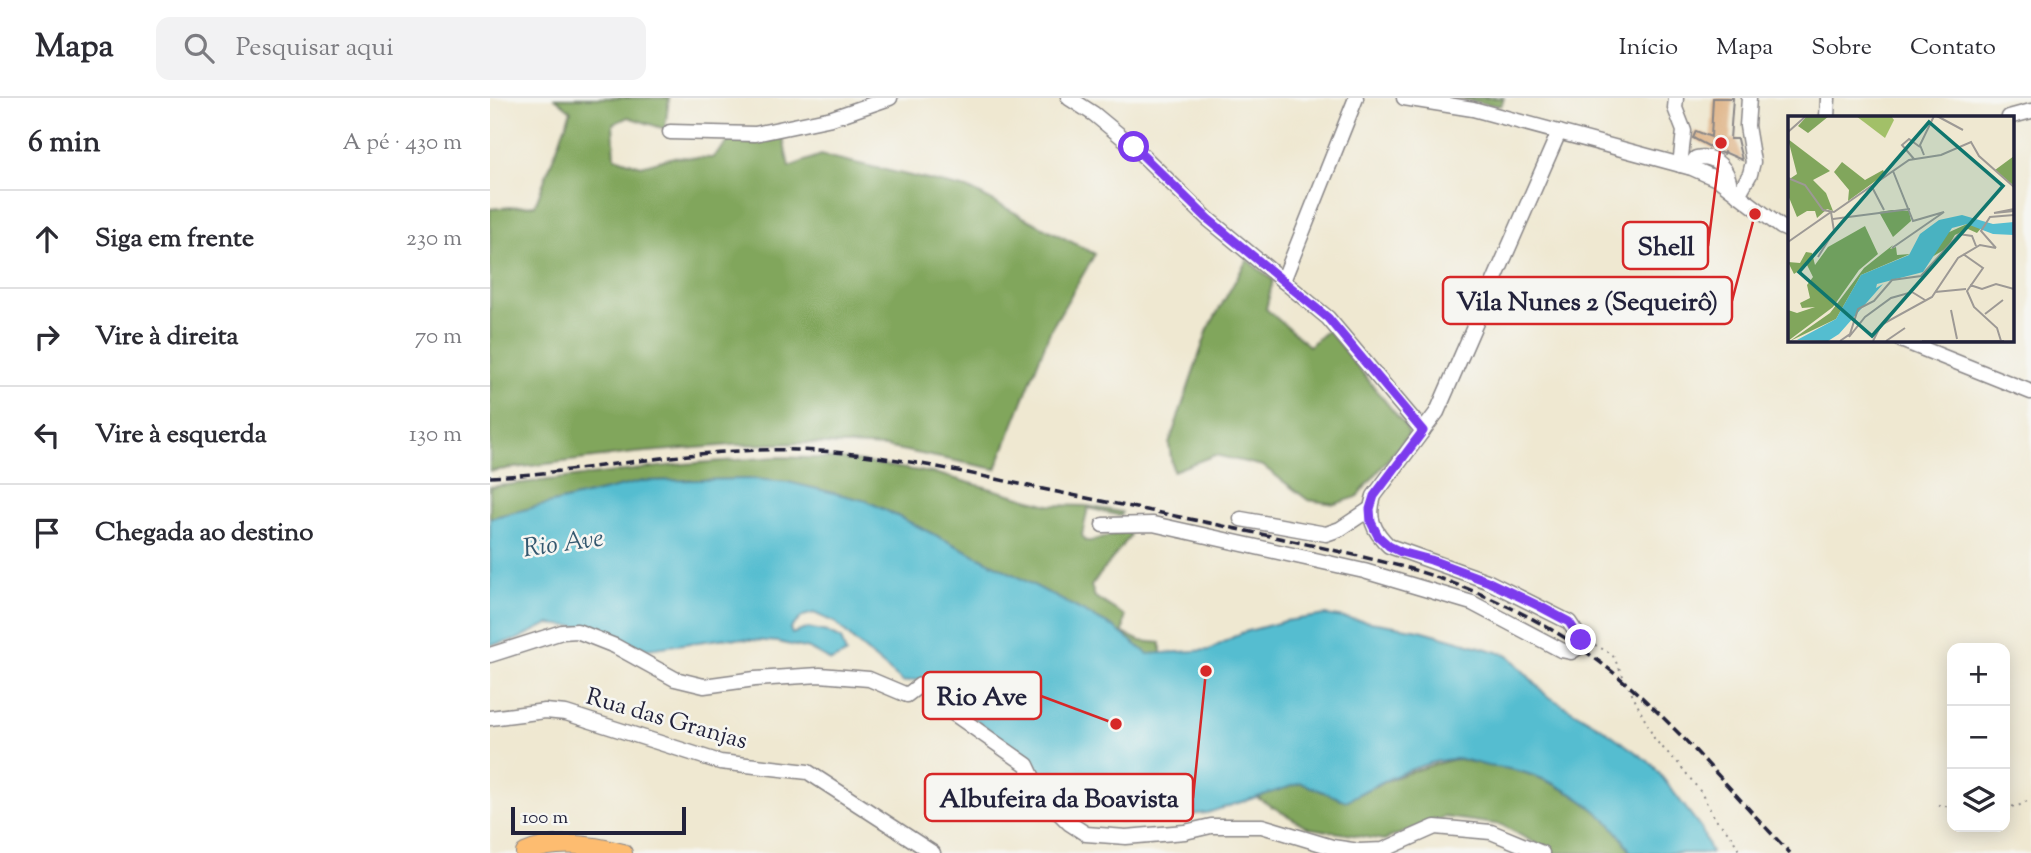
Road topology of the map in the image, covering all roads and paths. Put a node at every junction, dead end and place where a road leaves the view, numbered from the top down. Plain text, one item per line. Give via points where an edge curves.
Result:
1 (890, 98) edge
2 (1069, 98) edge
3 (1356, 98) edge
4 (1404, 98) edge
5 (1661, 98) edge
6 (1749, 98) edge
7 (1828, 98) edge
8 (1675, 103) edge
9 (2031, 111) edge
10 (1827, 116) edge
11 (2014, 116) edge
12 (670, 132) dead end
13 (1559, 132) junction
14 (1688, 163) junction
15 (1734, 191) junction
16 (1788, 230) edge
17 (1283, 281) junction
18 (1904, 341) edge
19 (2031, 392) edge
20 (1423, 431) junction
21 (1370, 509) junction
22 (1241, 519) dead end
23 (1103, 524) dead end
24 (1578, 633) junction
25 (490, 654) edge
26 (490, 718) edge
27 (2031, 799) edge
28 (1938, 805) dead end
29 (1947, 806) edge
30 (2010, 807) edge
31 (526, 853) edge
32 (623, 853) edge
33 (933, 853) edge
34 (1542, 853) edge
35 (1740, 853) edge

1 - 12 street via 832,118 755,134
2 - 17 street via 1134,147 1208,219
3 - 17 street
4 - 13 street via 1473,109
5 - 8 street
6 - 15 street via 1746,126 1753,162 1750,174
7 - 10 street
8 - 14 street
9 - 11 street
13 - 14 street
13 - 20 street via 1437,412
14 - 15 street
14 - 15 street via 1708,158 1723,166
15 - 16 street
17 - 20 street via 1328,318
18 - 19 street
20 - 21 street via 1374,496
21 - 22 street via 1326,534
21 - 24 street via 1374,529 1389,546 1487,581 1569,622
23 - 24 street via 1153,524 1364,572 1472,603 1561,650 1571,652 1578,647
24 - 35 path via 1612,654 1655,740 1700,791
25 - 34 street, Rua das Granjas via 577,631 675,679 704,686 820,675 869,679 907,695 920,685 1027,765 1052,806 1086,834 1126,837 1211,826 1262,827 1359,851 1382,850 1435,827 1490,832
26 - 33 street, Rua das Granjas via 566,713 720,762 808,772
27 - 30 path
28 - 29 path
31 - 32 main road via 570,845

